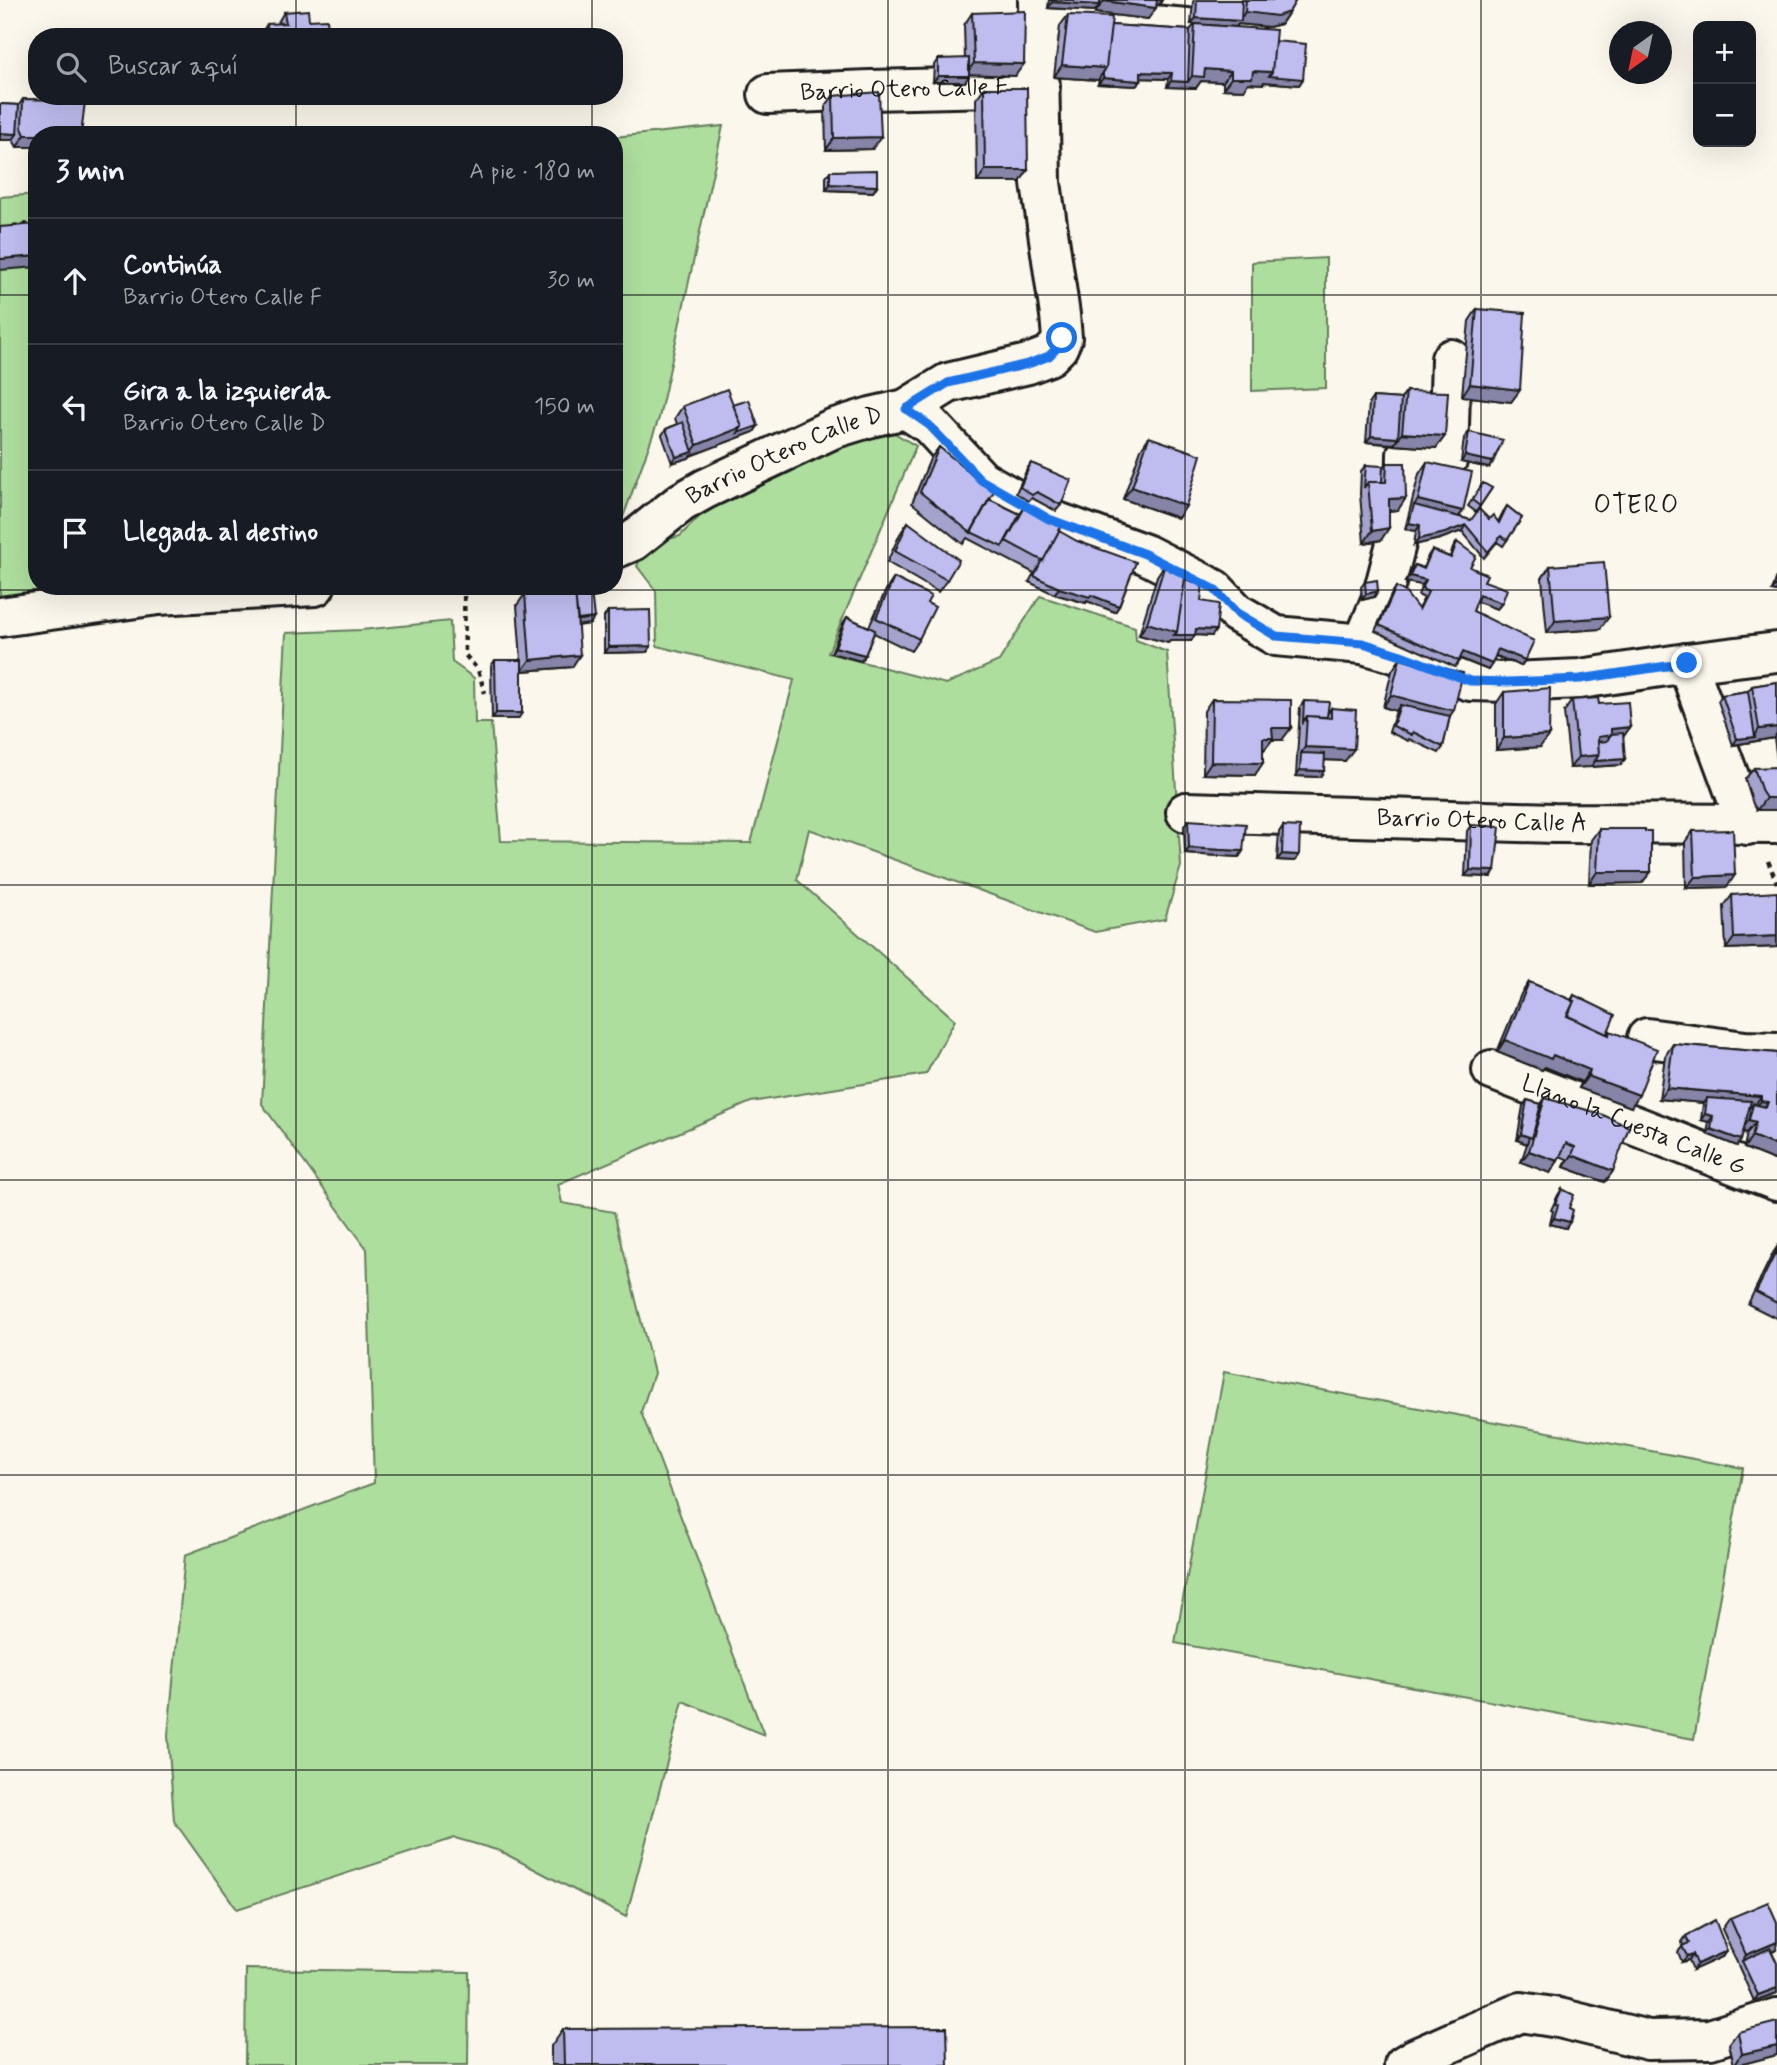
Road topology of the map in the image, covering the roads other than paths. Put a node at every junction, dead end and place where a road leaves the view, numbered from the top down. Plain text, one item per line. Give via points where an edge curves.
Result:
1 (1038, 8) edge
2 (1264, 34) edge
3 (1040, 86) junction
4 (768, 94) dead end
5 (1451, 359) dead end
6 (906, 409) junction
7 (623, 545) edge
8 (158, 595) edge
9 (0, 617) edge
10 (1363, 643) junction
11 (1777, 652) edge
12 (1687, 663) junction
13 (1186, 812) dead end
14 (1762, 824) edge
15 (1647, 1038) dead end
16 (1777, 1052) edge
17 (1492, 1070) dead end
18 (1777, 1181) edge
19 (1777, 2018) edge
20 (1404, 2065) edge

1 - 2 street, Barrio Otero Calle F
1 - 3 street, Barrio Otero Calle F
3 - 4 street, Barrio Otero Calle F
3 - 6 street, Barrio Otero Calle F via 1041,183 1062,338 1049,356 948,383
5 - 10 street via 1448,458 1406,454 1406,505 1382,598
6 - 7 street, Barrio Otero Calle D via 832,429 705,489
6 - 10 street, Barrio Otero Calle D via 929,425 981,480 1049,519 1145,554 1214,589 1237,613 1276,636
8 - 9 street
10 - 12 street, Barrio Otero Calle D via 1470,681 1580,679
11 - 12 street, Barrio Otero Calle D
12 - 14 street
13 - 14 street, Barrio Otero Calle A
15 - 16 street
17 - 18 street, Llano la Cuesta Calle G
19 - 20 street via 1710,2039 1648,2040 1521,2012

